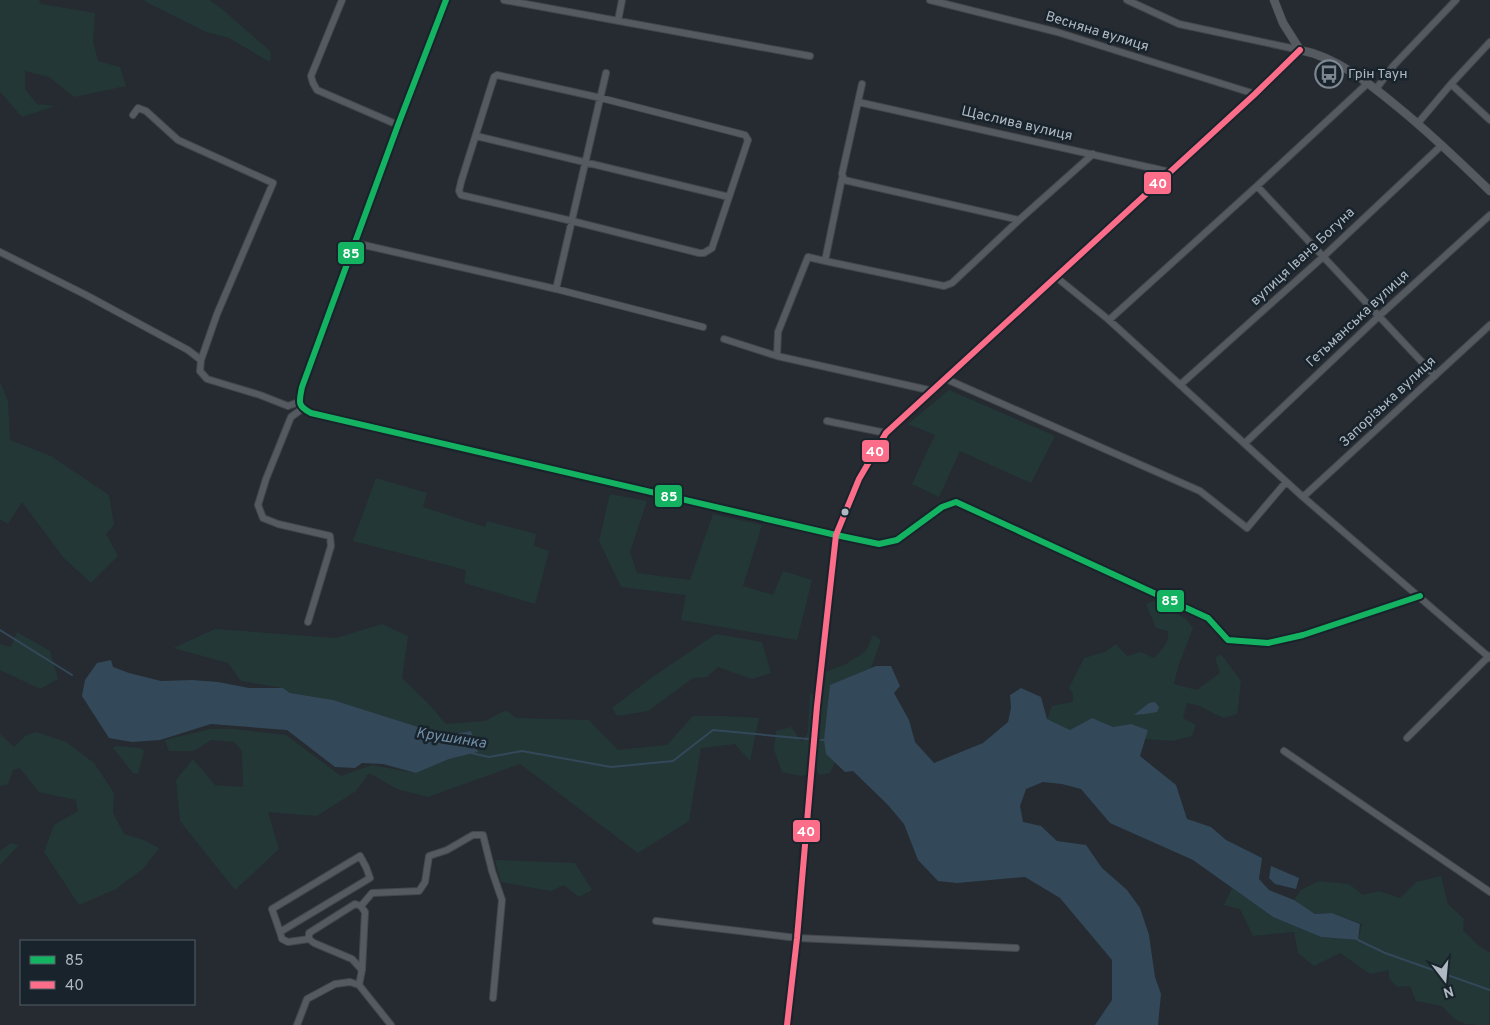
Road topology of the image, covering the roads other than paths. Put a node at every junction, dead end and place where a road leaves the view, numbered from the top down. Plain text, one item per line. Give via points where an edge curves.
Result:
1 (342, 0) edge
2 (446, 0) edge
3 (504, 0) edge
4 (622, 0) edge
5 (930, 0) edge
6 (1127, 0) edge
7 (1274, 0) edge
8 (1456, 0) edge
9 (618, 21) junction
10 (1490, 42) edge
11 (1300, 50) junction
12 (810, 56) dead end
13 (606, 73) dead end
14 (1368, 82) junction
15 (862, 84) dead end
16 (1451, 84) junction
17 (1376, 89) junction
18 (1255, 94) junction
19 (601, 98) junction
20 (858, 102) junction
21 (133, 115) dead end
22 (1490, 120) edge
23 (1418, 123) junction
24 (398, 125) junction
25 (476, 136) junction
26 (1442, 145) junction
27 (1093, 154) junction
28 (586, 162) junction
29 (1170, 172) junction
30 (842, 178) junction
31 (1257, 186) junction
32 (1490, 191) edge
33 (729, 196) junction
34 (1490, 215) edge
35 (1019, 220) junction
36 (572, 221) junction
37 (355, 243) junction
38 (0, 252) edge
39 (1324, 256) junction
40 (825, 261) junction
41 (1056, 277) junction
42 (556, 289) junction
43 (1379, 316) junction
44 (1109, 320) junction
45 (1490, 325) edge
46 (703, 327) dead end
47 (724, 339) dead end
48 (777, 356) junction
49 (201, 360) junction
50 (1436, 376) junction
51 (946, 379) junction
52 (1180, 385) junction
53 (933, 391) junction
54 (301, 405) junction
55 (826, 422) dead end
56 (886, 432) junction
57 (1245, 443) junction
58 (1286, 482) junction
59 (1303, 497) junction
60 (836, 535) junction
61 (1420, 596) junction
62 (308, 622) dead end
63 (1489, 657) edge
64 (1407, 738) dead end
65 (1284, 751) dead end
66 (370, 878) junction
67 (1490, 892) edge
68 (372, 893) junction
69 (362, 906) junction
70 (656, 921) dead end
71 (280, 932) junction
72 (797, 938) junction
73 (310, 939) junction
74 (1016, 948) dead end
75 (362, 970) junction
76 (359, 985) junction
77 (492, 998) dead end
78 (297, 1025) edge
79 (391, 1025) edge
80 (787, 1025) edge

1 - 24 street via 311,76 312,83 317,90
2 - 24 street
3 - 9 street
4 - 9 street
5 - 18 street, Весняна вулиця via 1056,32
6 - 11 street via 1179,24
7 - 11 street via 1283,23
8 - 17 street via 1394,65
9 - 12 street
10 - 16 street
11 - 14 street via 1341,66
11 - 18 street
13 - 19 street
14 - 17 street
14 - 31 street
15 - 20 street
16 - 22 street
16 - 23 street
17 - 23 street
18 - 29 street
19 - 25 street via 497,75
19 - 28 street
19 - 33 street via 745,135 748,140
20 - 27 street, Щаслива вулиця
20 - 30 street
21 - 49 street via 138,108 146,111 178,140 273,183
23 - 26 street
24 - 37 street
25 - 28 street
25 - 36 street via 461,182 461,195
26 - 32 street
26 - 39 street, вулиця Івана Богуна
27 - 29 street, Щаслива вулиця
27 - 35 street
28 - 33 street
28 - 36 street
29 - 41 street
30 - 35 street
30 - 40 street
31 - 39 street
31 - 44 street
33 - 36 street via 712,248 704,253
34 - 43 street, Гетьманська вулиця
35 - 40 street via 952,283 944,286
36 - 42 street
37 - 42 street
37 - 54 street via 302,387
38 - 49 street via 188,350
39 - 43 street
39 - 52 street, вулиця Івана Богуна
40 - 48 street via 808,257 778,332
41 - 44 street
41 - 51 street
42 - 46 street
43 - 50 street
43 - 57 street, Гетьманська вулиця
44 - 52 street
45 - 50 street, Запорізька вулиця
47 - 48 street
48 - 53 street
49 - 54 street via 200,371 208,379 288,406
50 - 59 street, Запорізька вулиця
51 - 53 street
51 - 58 street via 1200,491 1247,528
52 - 57 street
53 - 56 street
54 - 60 street via 311,413
54 - 62 street via 292,417 258,506 264,518 278,524 330,536 331,546
55 - 56 street
56 - 60 street
57 - 58 street
58 - 59 street
59 - 61 street
60 - 61 street via 880,544 897,540 942,507 956,502 1208,618 1228,640 1268,643 1303,635
60 - 72 street
61 - 63 street
63 - 64 street
65 - 67 street
66 - 68 street
66 - 71 street
66 - 71 street via 360,856 272,909
68 - 69 street
68 - 77 street via 418,891 425,882 429,856 448,850 473,835 483,835 502,900
69 - 73 street via 356,904 308,933
69 - 75 street via 365,912
70 - 72 street
71 - 73 street via 282,939 288,942
72 - 74 street
72 - 80 street
73 - 75 street via 352,959
75 - 76 street
76 - 78 street via 350,982 335,984 307,999
76 - 79 street

